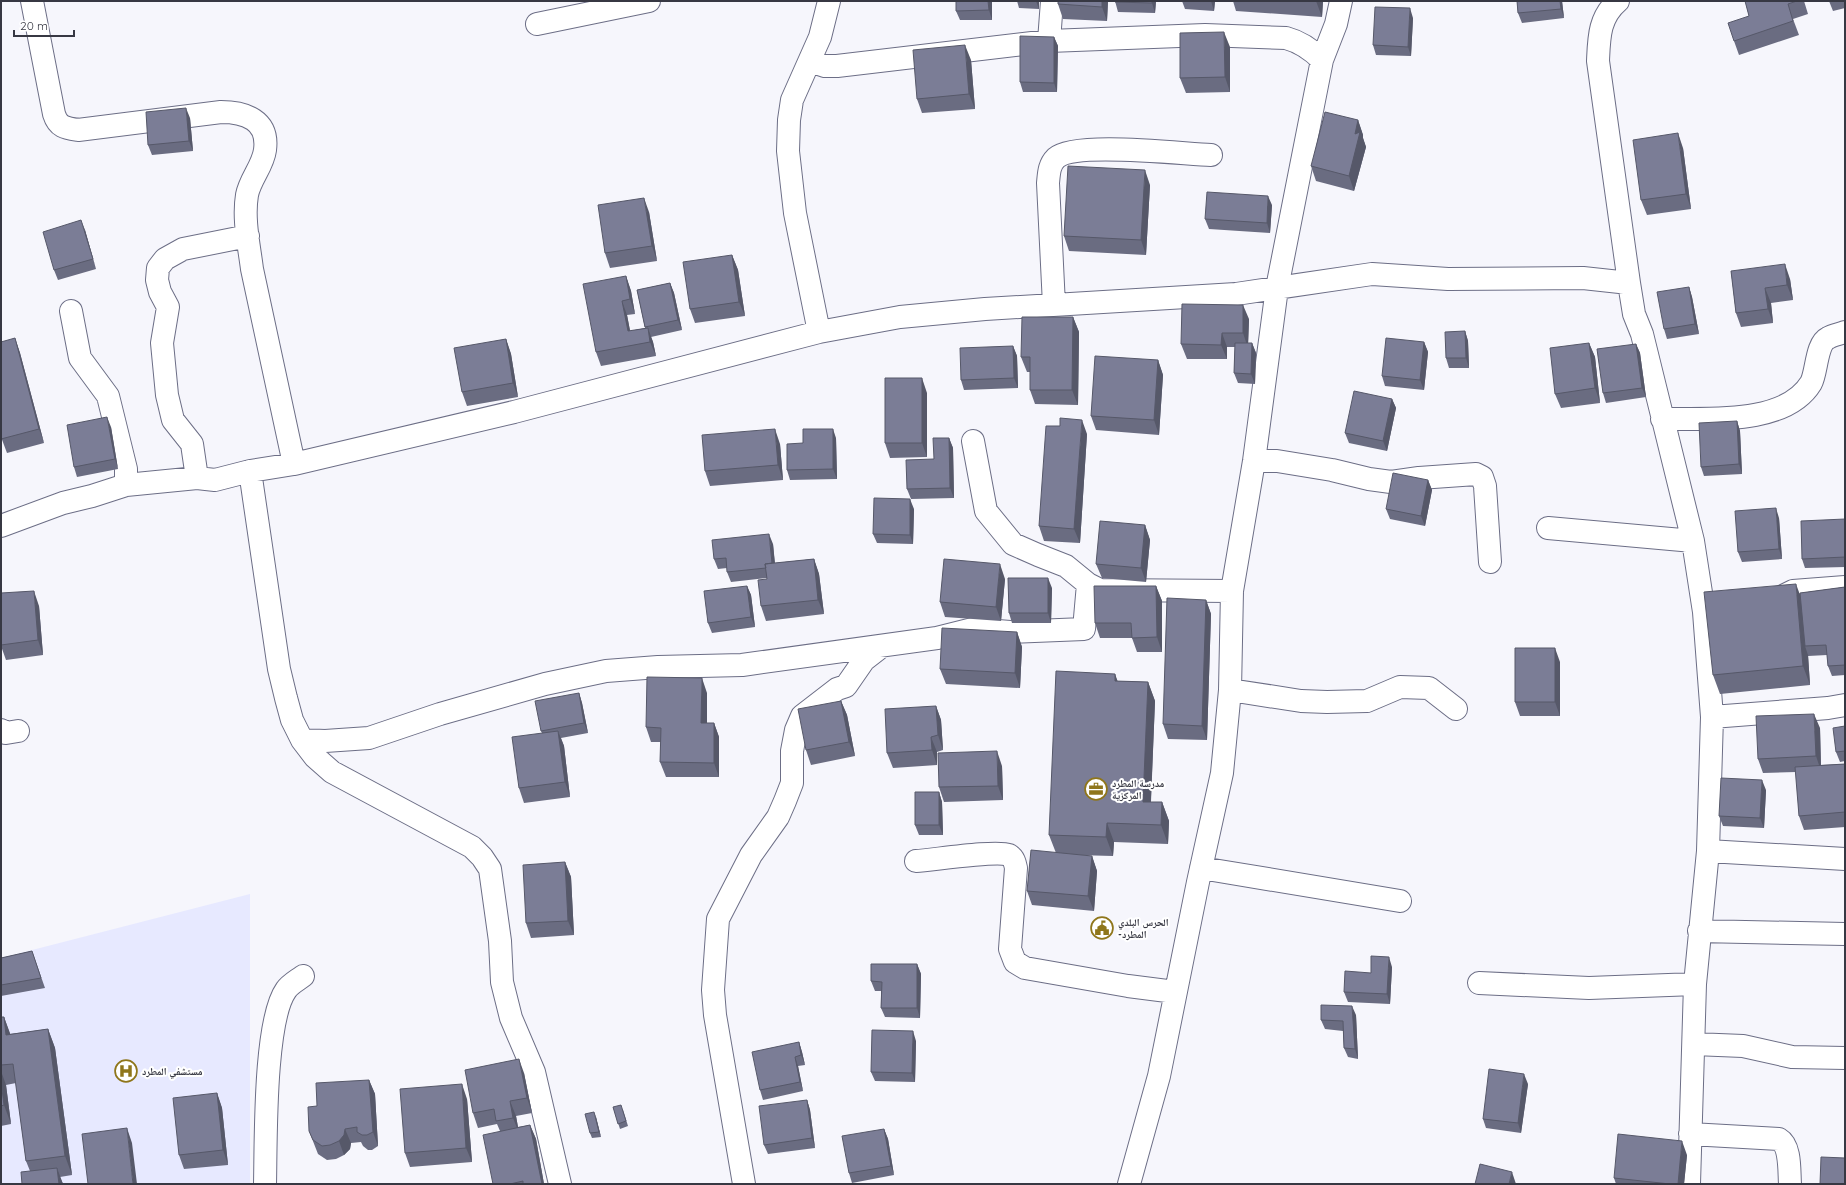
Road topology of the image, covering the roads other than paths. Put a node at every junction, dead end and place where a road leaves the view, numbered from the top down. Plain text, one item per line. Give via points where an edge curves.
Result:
1 (32, 1) edge
2 (649, 1) edge
3 (829, 1) edge
4 (1052, 1) edge
5 (1341, 1) edge
6 (1618, 1) edge
7 (536, 24) dead end
8 (1049, 41) junction
9 (1322, 60) junction
10 (810, 61) junction
11 (1211, 155) dead end
12 (248, 236) junction
13 (1629, 284) junction
14 (1276, 288) junction
15 (1054, 305) junction
16 (71, 311) dead end
17 (820, 332) junction
18 (1845, 332) edge
19 (1662, 419) junction
20 (974, 441) dead end
21 (1254, 461) junction
22 (294, 464) junction
23 (250, 471) junction
24 (197, 478) junction
25 (126, 485) junction
26 (1, 526) edge
27 (1548, 528) dead end
28 (1693, 542) junction
29 (1490, 562) dead end
30 (1088, 584) junction
31 (1845, 587) edge
32 (1232, 591) junction
33 (1752, 611) edge
34 (882, 646) junction
35 (1230, 690) junction
36 (1845, 705) edge
37 (1456, 709) dead end
38 (1712, 717) junction
39 (302, 740) junction
40 (1708, 850) junction
41 (1845, 859) edge
42 (916, 861) dead end
43 (1201, 868) junction
44 (1400, 901) dead end
45 (1699, 931) junction
46 (1845, 934) edge
47 (303, 976) dead end
48 (1479, 984) dead end
49 (1695, 984) junction
50 (1175, 992) junction
51 (1694, 1044) junction
52 (1845, 1058) edge
53 (1690, 1134) junction
54 (265, 1184) edge
55 (560, 1184) edge
56 (744, 1184) edge
57 (1130, 1184) edge
58 (1689, 1184) edge
59 (1790, 1184) edge

1 - 12 street via 54,114 57,122 65,128 78,130 221,112 238,112 250,116 258,124 264,136 265,150 247,195
2 - 7 street
3 - 10 street via 820,37
4 - 8 street
5 - 9 street via 1336,24
6 - 13 street via 1610,8 1600,30 1598,61
8 - 9 street via 1206,35 1286,38 1298,41
8 - 10 street via 849,65 825,66
9 - 14 street
10 - 17 street via 792,100 788,151 795,213
11 - 15 street via 1095,149 1067,152 1056,158 1050,167 1048,183
12 - 22 street via 252,269
12 - 24 street via 183,249 165,259 158,268 160,292 168,307 162,343 167,395 173,420 187,434 192,444
13 - 14 street via 1583,278 1448,279 1372,274
13 - 19 street via 1634,314 1642,334
14 - 15 street via 1236,294
14 - 21 street
15 - 17 street via 900,317
16 - 25 street via 80,358 87,371 108,396 126,469
17 - 22 street via 514,412
18 - 19 street via 1822,343 1811,383 1802,393 1769,412 1748,416
19 - 28 street
20 - 30 street via 986,511 1013,544 1066,566
21 - 29 street via 1277,461 1391,482 1476,474 1482,477 1485,486
21 - 32 street
22 - 23 street
23 - 24 street via 214,480
23 - 39 street via 279,669 292,720
24 - 25 street
25 - 26 street via 63,503
27 - 28 street
28 - 38 street via 1714,612
30 - 32 street via 1100,590
30 - 34 street via 1084,629 1010,632 973,629 937,638
31 - 33 street via 1793,591 1783,596 1772,608
32 - 35 street
34 - 39 street via 742,665 606,670 545,684 440,714 369,738
34 - 56 street via 864,660 846,686 837,689 802,716 796,730 792,751 792,782 785,801 778,817 751,855 718,919 713,990
35 - 37 street via 1301,701 1327,702 1367,701 1400,687 1429,688
35 - 43 street via 1222,773
36 - 38 street
38 - 40 street
39 - 55 street via 315,757 332,772 472,847 490,869 500,941 502,982 511,1018 534,1072
40 - 41 street
40 - 45 street
42 - 50 street via 1008,855 1014,860 1016,868 1010,949 1020,966
43 - 44 street
43 - 50 street
45 - 46 street
45 - 49 street
47 - 54 street via 286,989 278,1010 271,1045
48 - 49 street via 1589,988
49 - 51 street
50 - 57 street via 1159,1076
51 - 52 street via 1743,1046 1792,1056
51 - 53 street
53 - 58 street
53 - 59 street via 1779,1139 1784,1144 1787,1154

